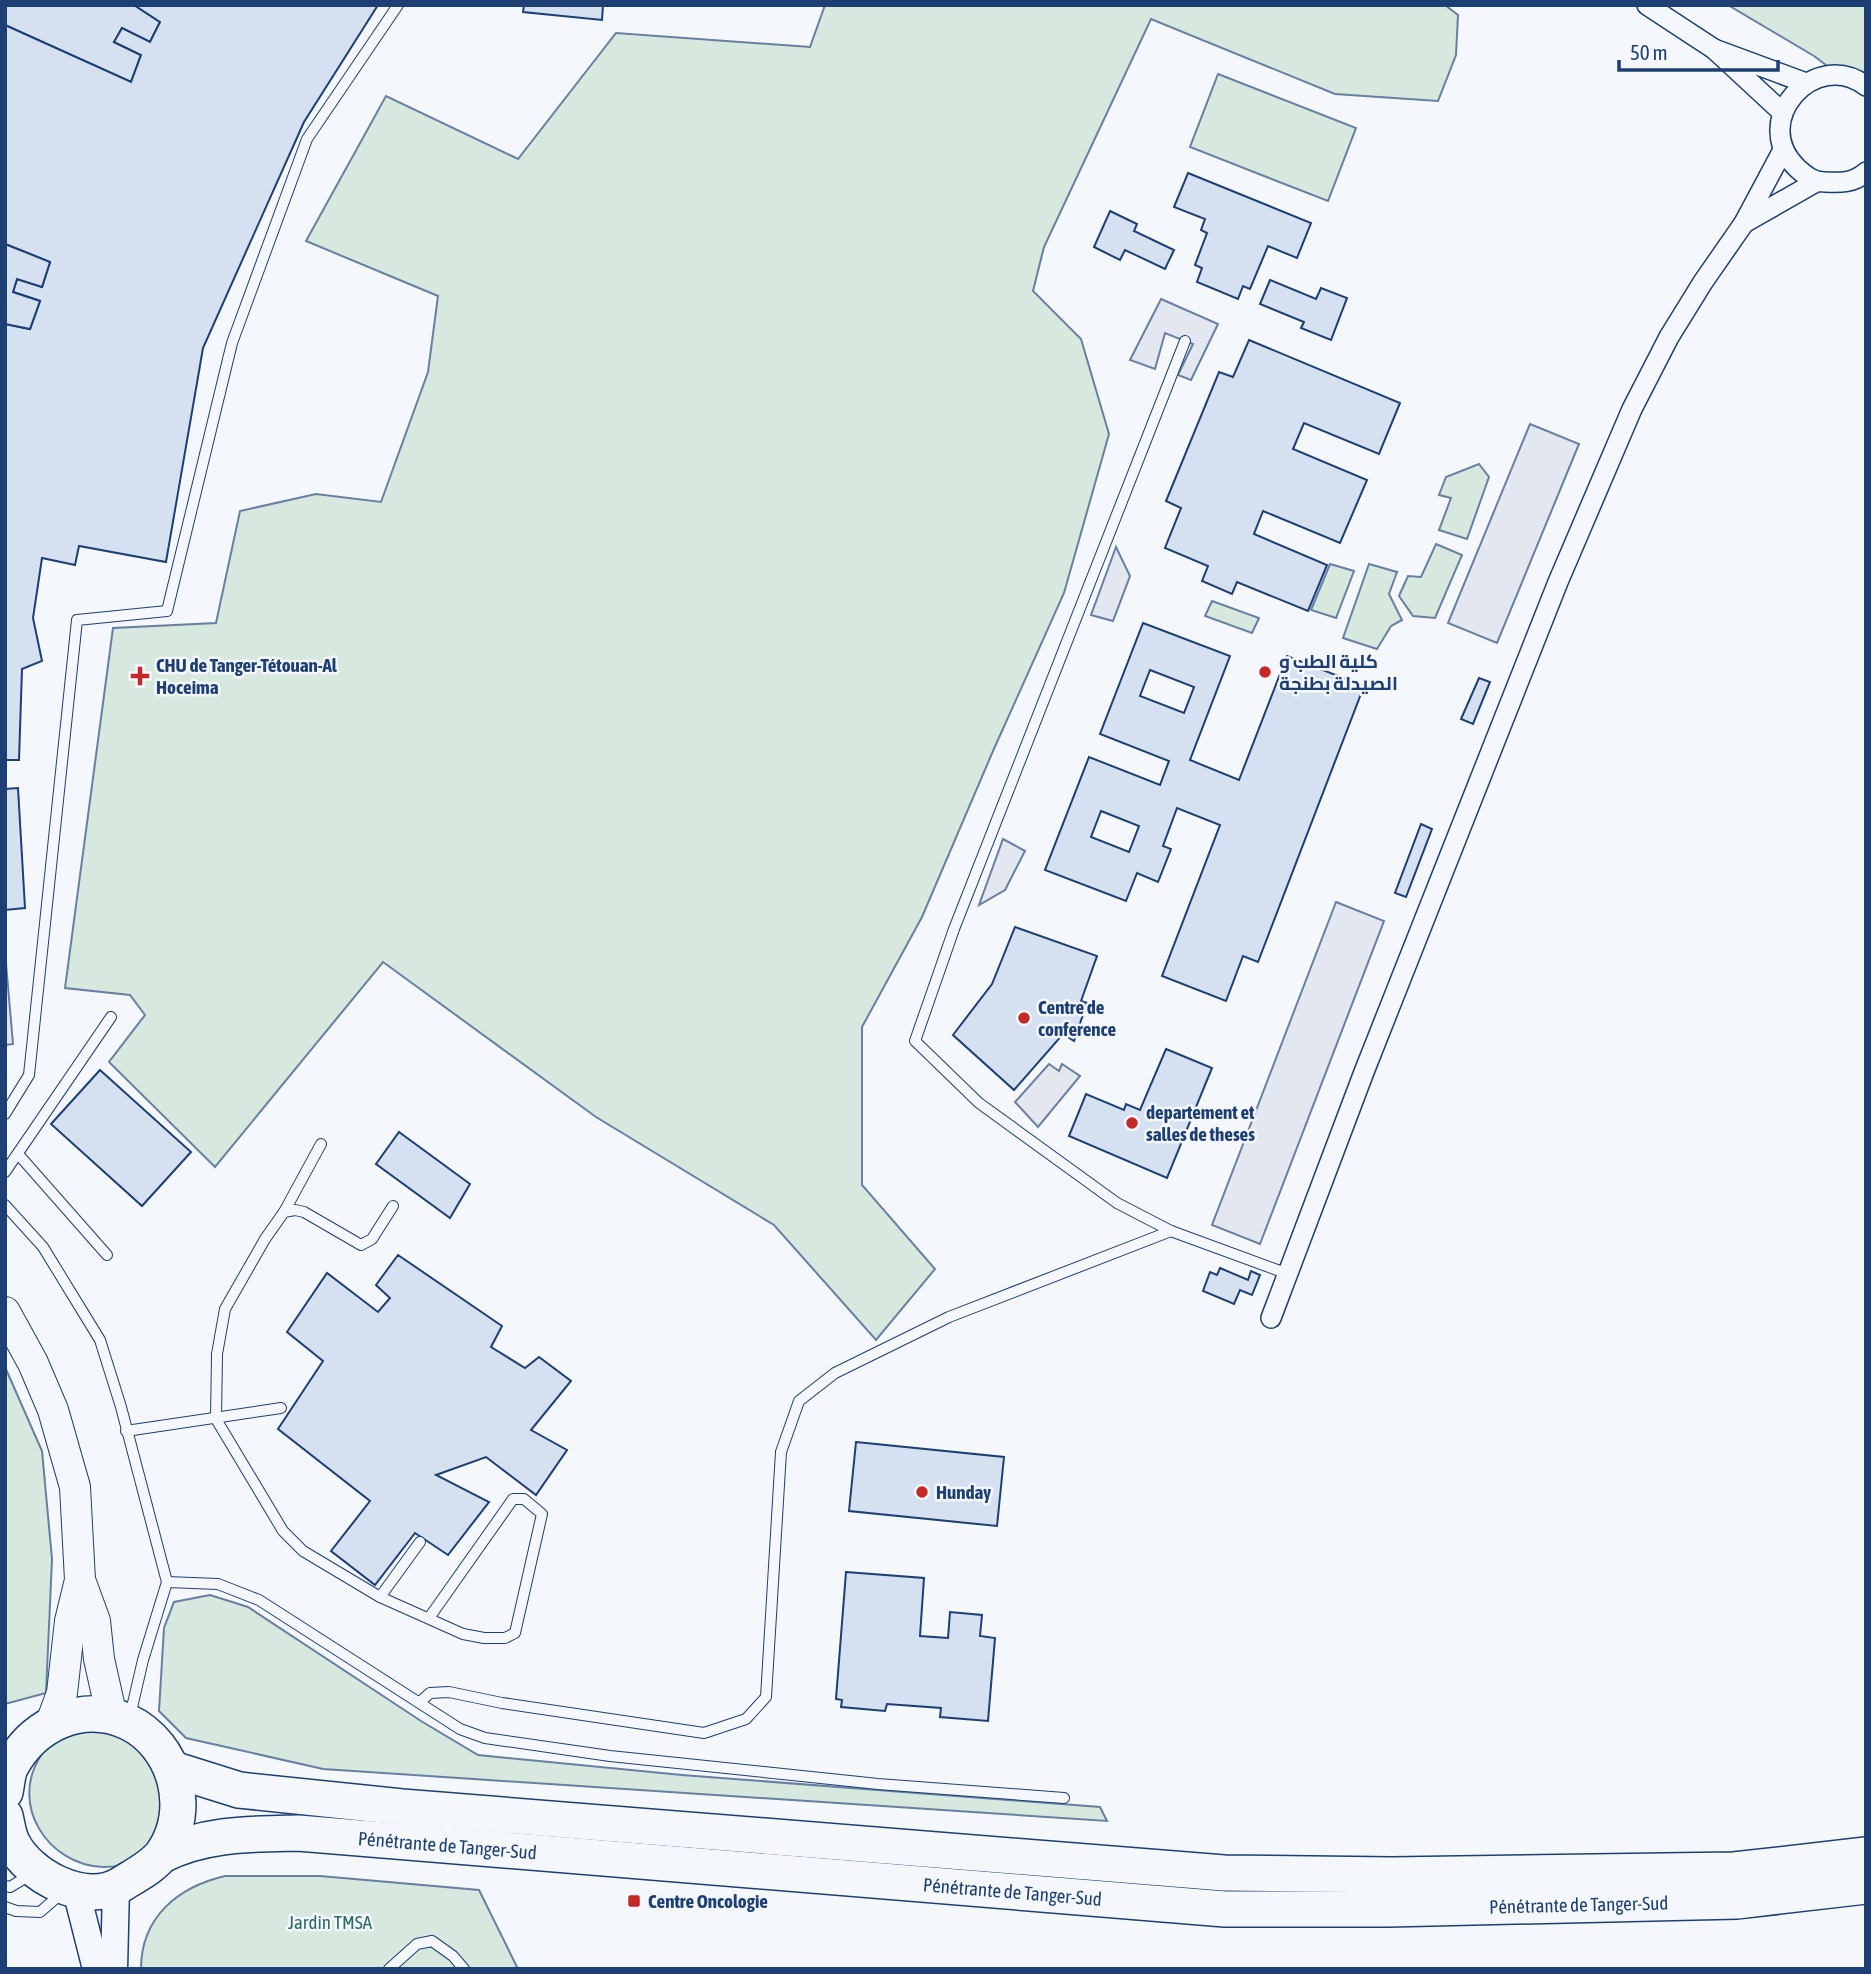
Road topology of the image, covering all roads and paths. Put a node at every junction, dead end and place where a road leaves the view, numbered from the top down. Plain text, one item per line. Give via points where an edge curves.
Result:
1 (398, 5) edge
2 (1647, 5) edge
3 (1714, 48) junction
4 (1806, 83) junction
5 (1866, 86) edge
6 (1782, 112) junction
7 (1783, 150) junction
8 (1866, 172) edge
9 (1816, 182) junction
10 (1744, 223) junction
11 (1185, 341) dead end
12 (111, 1017) dead end
13 (5, 1114) edge
14 (321, 1143) dead end
15 (18, 1154) junction
16 (5, 1172) edge
17 (5, 1205) edge
18 (393, 1206) dead end
19 (284, 1212) junction
20 (1171, 1231) junction
21 (107, 1255) dead end
22 (1288, 1274) junction
23 (5, 1312) edge
24 (1271, 1318) dead end
25 (281, 1408) dead end
26 (216, 1419) junction
27 (126, 1431) junction
28 (420, 1542) dead end
29 (80, 1580) junction
30 (167, 1582) junction
31 (380, 1597) junction
32 (429, 1618) junction
33 (420, 1702) junction
34 (120, 1720) junction
35 (29, 1730) edge
36 (172, 1769) junction
37 (5, 1792) edge
38 (1064, 1798) dead end
39 (5, 1816) edge
40 (162, 1855) junction
41 (1866, 1855) edge
42 (21, 1879) edge
43 (1866, 1886) edge
44 (116, 1887) junction
45 (72, 1889) junction
46 (5, 1907) edge
47 (96, 1969) edge
48 (114, 1969) edge
49 (389, 1969) edge
50 (464, 1969) edge

1 - 13 lane via 307,139 232,343 167,611 77,620 29,1075
2 - 3 street
3 - 4 street
3 - 6 street
4 - 5 street via 1832,75
4 - 6 street
6 - 7 street
7 - 9 street
7 - 10 street
8 - 9 street via 1842,183
9 - 10 street
10 - 22 street via 1669,337 1632,409 1558,582
11 - 20 lane via 964,903 915,1041 979,1103 1117,1203
12 - 15 lane
14 - 19 lane
15 - 16 lane
15 - 21 lane
17 - 27 lane via 43,1247 100,1340
18 - 19 lane via 372,1239 361,1245 304,1212
19 - 26 lane via 225,1309 217,1354
20 - 22 lane
20 - 33 lane via 949,1317 835,1373 799,1401 781,1452 766,1697 746,1719 704,1733 449,1692 430,1693
22 - 24 street
23 - 29 main road via 33,1363 65,1449 75,1488
25 - 26 lane
26 - 27 lane
26 - 31 lane via 283,1531 303,1551
27 - 30 lane
28 - 31 lane
29 - 34 main road
29 - 35 main road via 62,1693
30 - 33 lane via 218,1584 241,1591
30 - 34 lane
31 - 32 lane
32 - 32 lane via 484,1638 515,1633 542,1514 524,1499 513,1499
33 - 38 lane via 460,1729 485,1738 878,1784
34 - 35 highway via 81,1715
34 - 36 highway via 154,1742
35 - 37 highway via 9,1768
36 - 40 highway via 179,1798 175,1828
36 - 41 highway, Pénétrante de Tanger-Sud via 239,1790 402,1807 1224,1873 1734,1870
39 - 42 highway
40 - 43 highway, Pénétrante de Tanger-Sud via 179,1846 228,1835 299,1833 1225,1909 1737,1901
40 - 44 highway
42 - 45 highway via 51,1881
44 - 45 highway
44 - 48 street
45 - 46 lane via 40,1912
45 - 47 street
49 - 50 lane via 417,1944 432,1941

